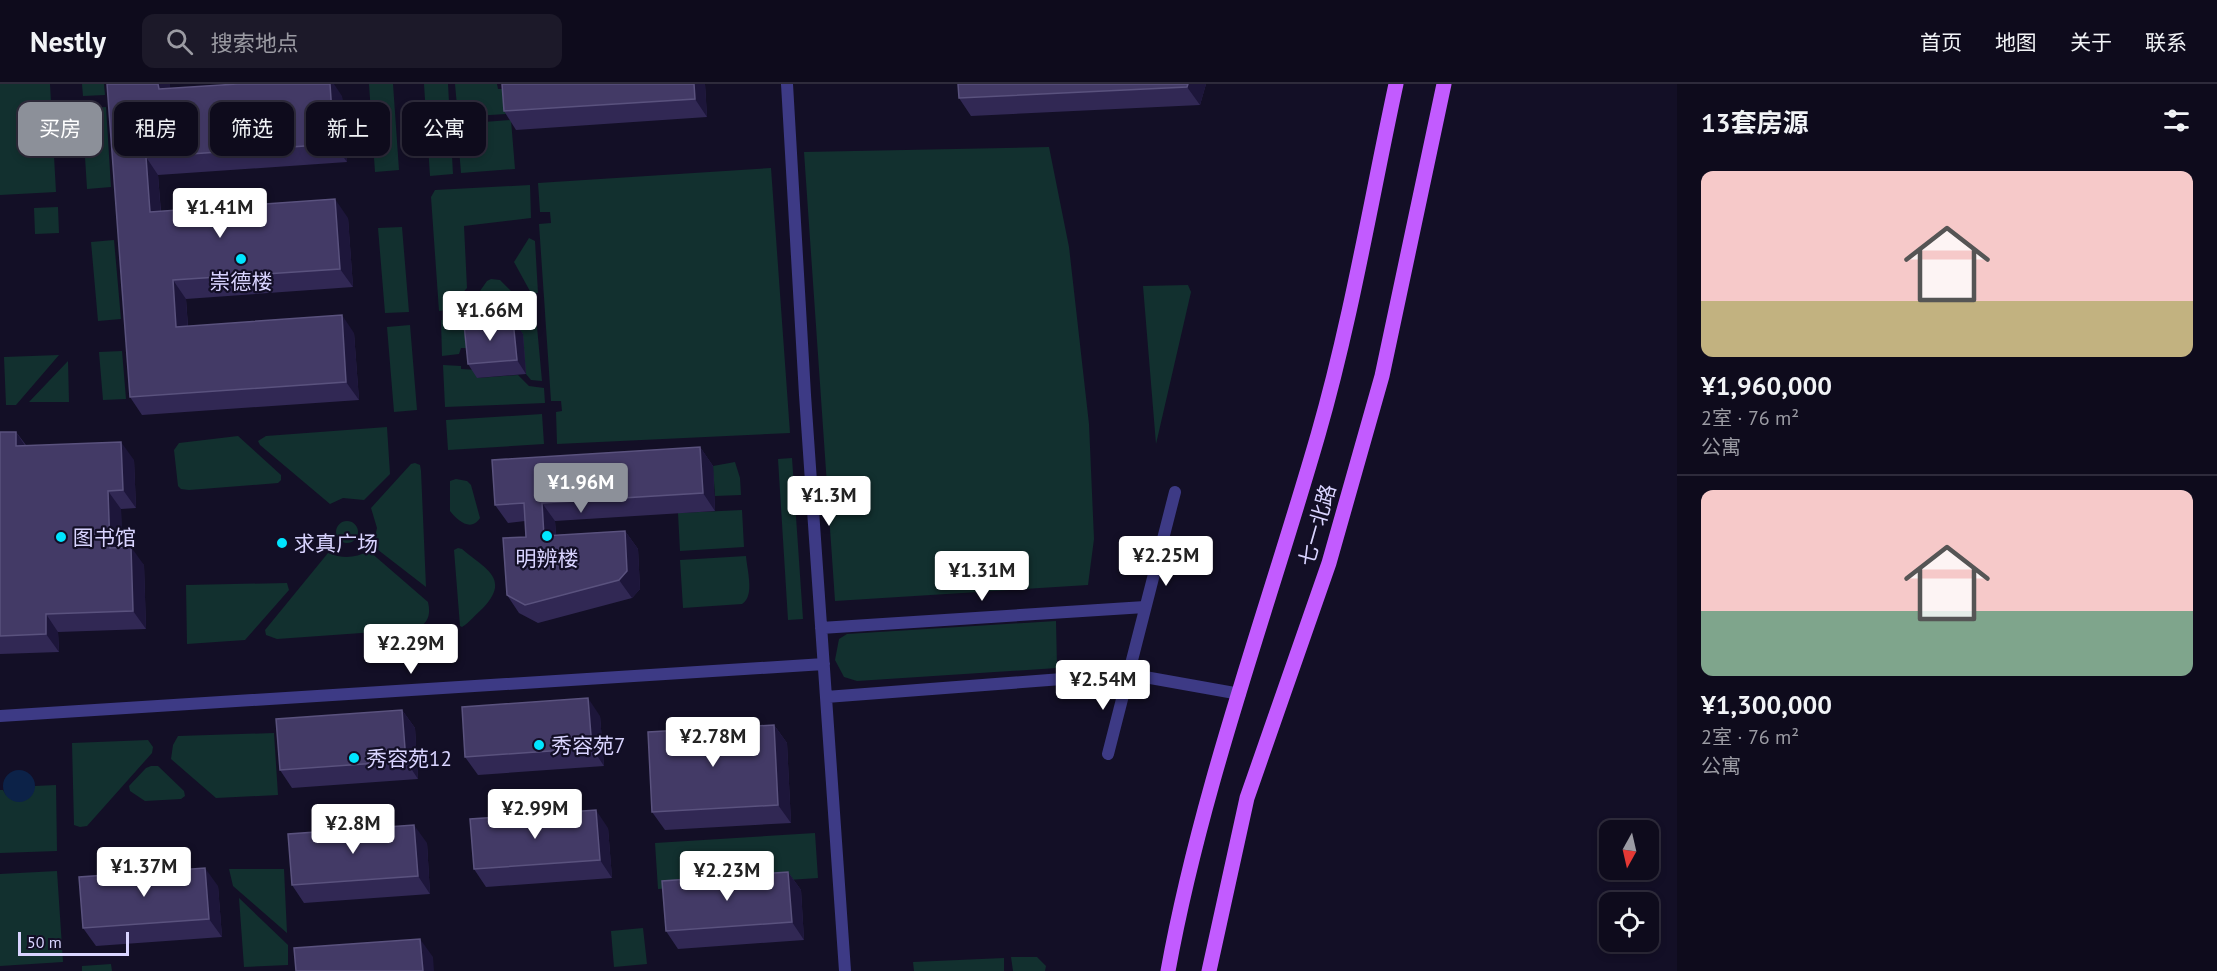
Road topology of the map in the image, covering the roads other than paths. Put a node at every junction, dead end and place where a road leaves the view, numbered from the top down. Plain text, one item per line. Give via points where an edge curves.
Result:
1 (787, 84) edge
2 (1396, 84) edge
3 (1444, 84) edge
4 (1175, 492) dead end
5 (1145, 607) junction
6 (821, 628) junction
7 (824, 664) junction
8 (1128, 674) junction
9 (1240, 694) junction
10 (826, 697) junction
11 (0, 716) edge
12 (1108, 754) dead end
13 (845, 971) edge
14 (1168, 971) edge
15 (1209, 971) edge

1 - 6 street
2 - 9 main road, 七一北路 via 1335,371
3 - 15 main road, 七一北路 via 1382,376 1329,563 1247,798
4 - 5 street
5 - 6 street
5 - 8 street
6 - 7 street
7 - 10 street
7 - 11 street
8 - 9 street
8 - 10 street
8 - 12 street
9 - 14 main road, 七一北路 via 1178,916
10 - 13 street

